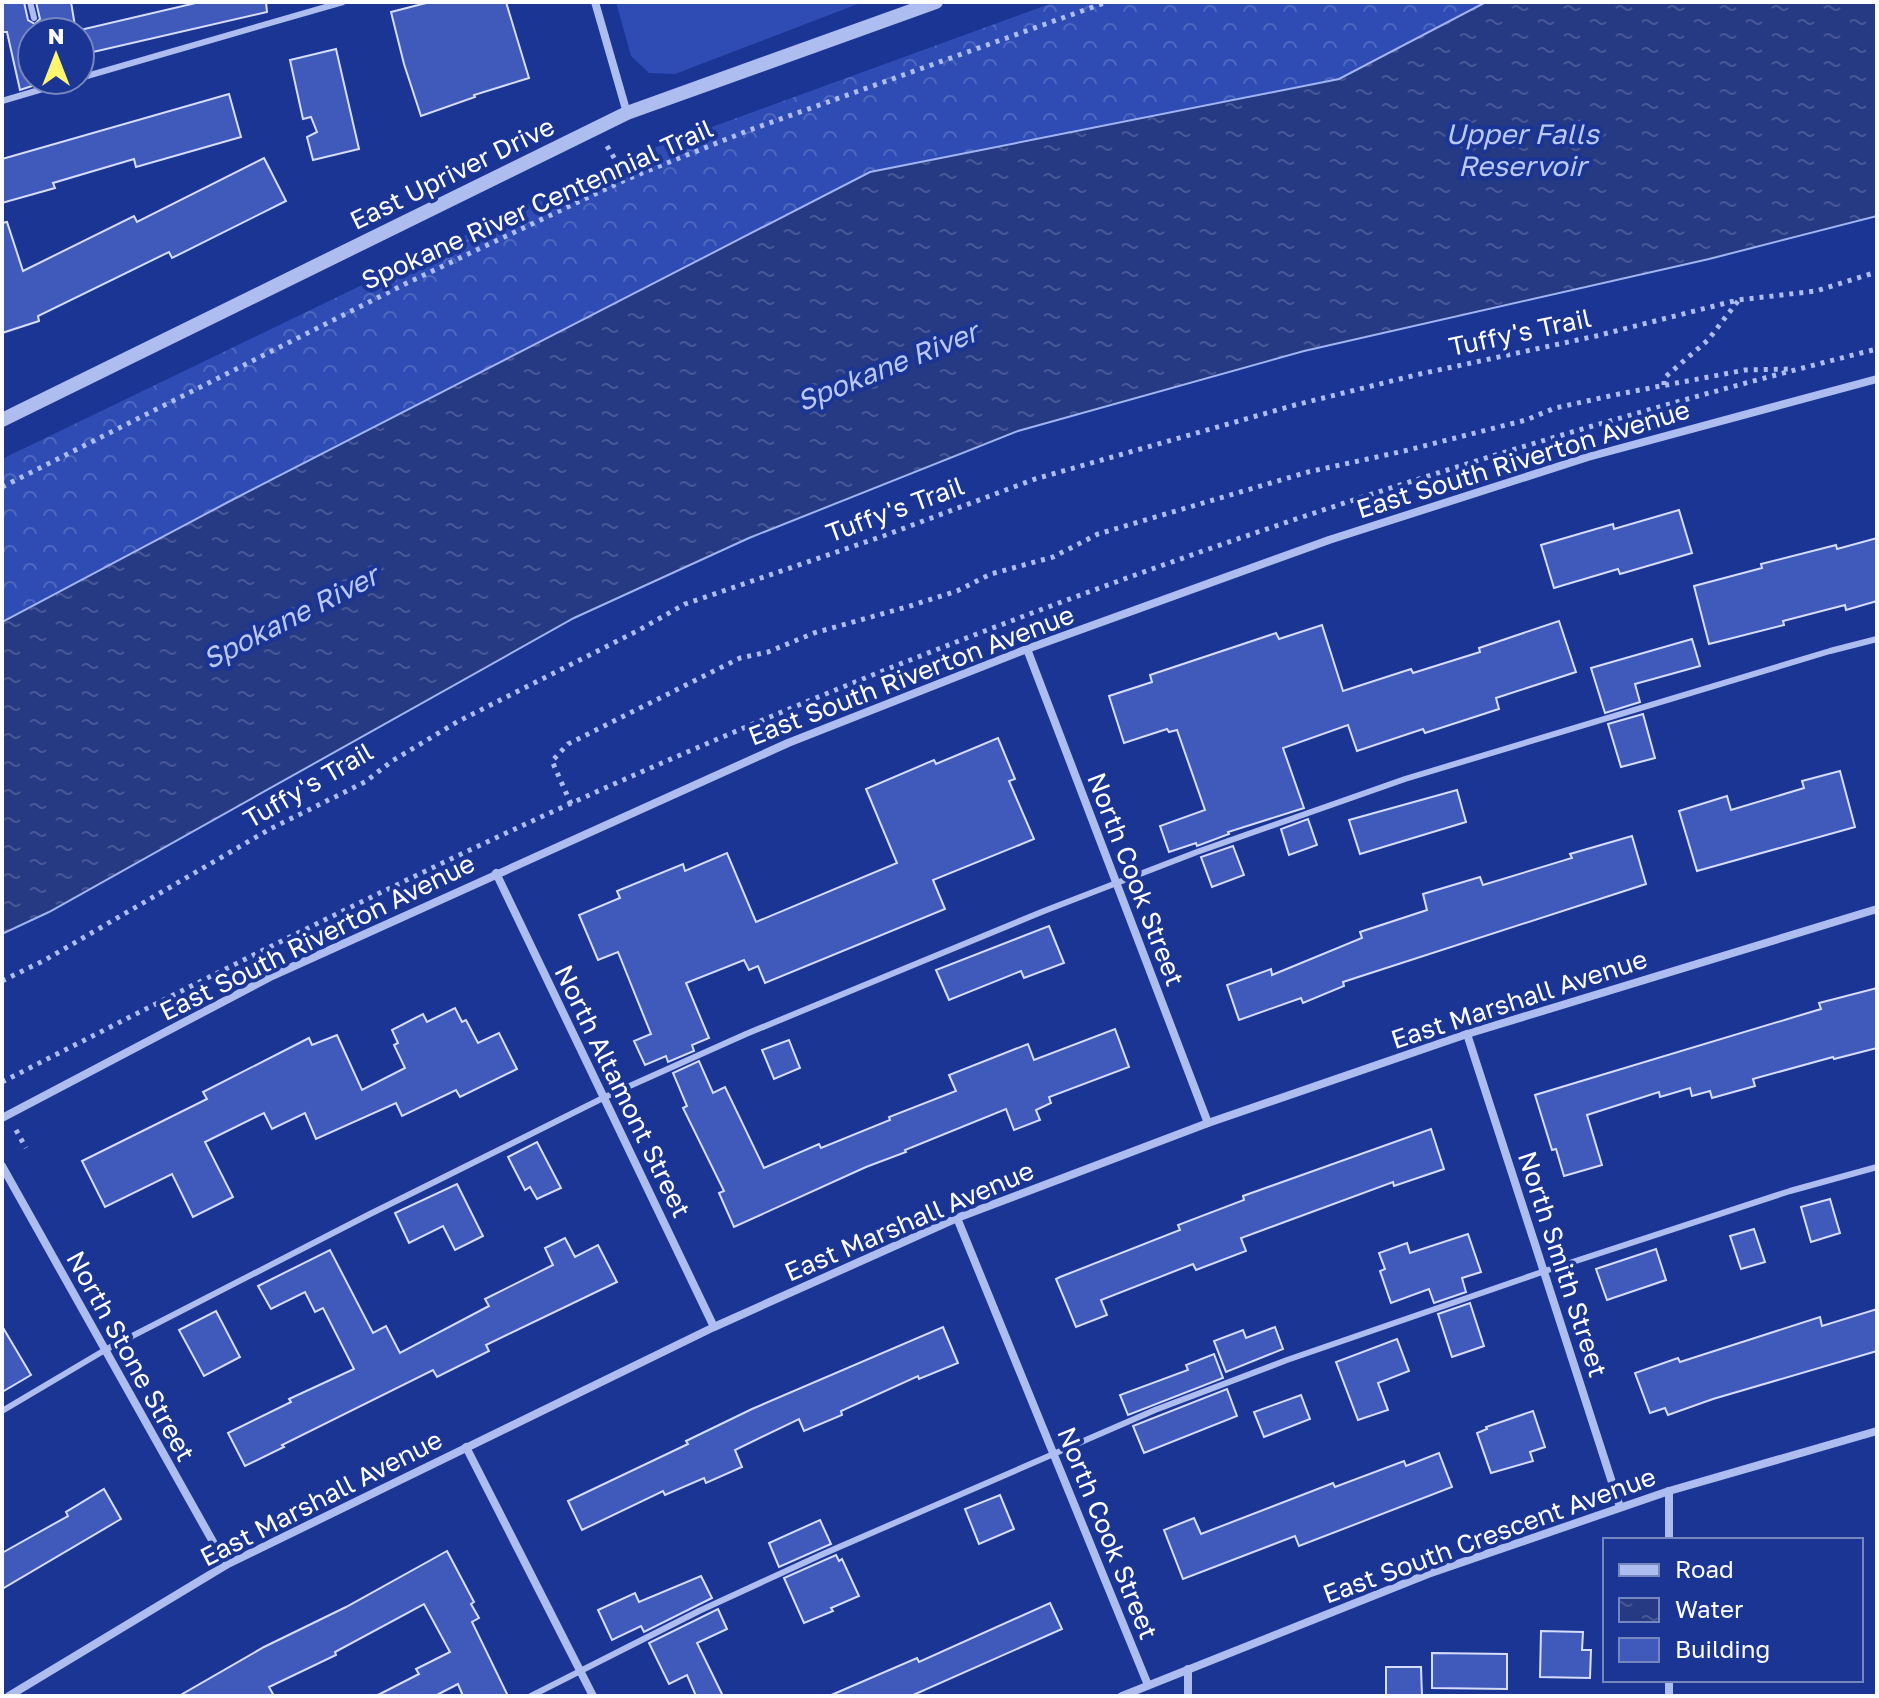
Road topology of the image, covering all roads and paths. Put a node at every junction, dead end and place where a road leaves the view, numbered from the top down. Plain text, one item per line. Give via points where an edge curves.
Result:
1 (343, 2) edge
2 (595, 2) edge
3 (936, 2) edge
4 (1107, 2) edge
5 (96, 73) edge
6 (627, 113) junction
7 (597, 128) junction
8 (627, 179) junction
9 (1877, 272) edge
10 (1738, 300) junction
11 (1800, 369) dead end
12 (1877, 379) edge
13 (1664, 385) junction
14 (2, 420) edge
15 (2, 487) edge
16 (1877, 639) edge
17 (1027, 649) junction
18 (571, 804) dead end
19 (496, 873) junction
20 (1115, 883) junction
21 (1877, 909) edge
22 (2, 981) edge
23 (1467, 1034) junction
24 (605, 1097) junction
25 (2, 1118) edge
26 (1208, 1123) junction
27 (2, 1166) edge
28 (1877, 1167) edge
29 (957, 1218) junction
30 (1545, 1271) junction
31 (714, 1327) junction
32 (105, 1350) junction
33 (2, 1411) edge
34 (1877, 1431) edge
35 (466, 1447) junction
36 (1054, 1453) junction
37 (1669, 1491) junction
38 (1620, 1507) junction
39 (1669, 1538) edge
40 (226, 1565) junction
41 (1188, 1669) junction
42 (580, 1672) junction
43 (1148, 1685) junction
44 (9, 1696) edge
45 (531, 1696) edge
46 (593, 1696) edge
47 (1122, 1696) edge
48 (1188, 1696) edge

1 - 5 lane
2 - 6 street
3 - 6 street, East Upriver Drive
4 - 8 path, Spokane River Centennial Trail
6 - 7 street, East Upriver Drive
7 - 8 path
7 - 14 street, East Upriver Drive
8 - 15 path, Spokane River Centennial Trail
9 - 10 path, Tuffy's Trail via 1816,291
10 - 13 path via 1708,340 1664,378
10 - 22 path, Tuffy's Trail via 1308,401 1035,479 685,604 457,722 365,782 270,829
11 - 13 path via 1745,370
12 - 17 street, East South Riverton Avenue via 1451,500
13 - 18 path via 1555,408 1526,420 1197,504 1098,534 1053,557 991,574 934,599 740,658 568,744 552,761
16 - 20 lane via 1405,779
17 - 19 street, East South Riverton Avenue via 788,743
17 - 20 street, North Cook Street
19 - 24 street, North Altamont Street
19 - 25 street, East South Riverton Avenue via 272,976
20 - 24 lane
20 - 26 street, North Cook Street
21 - 23 street, East Marshall Avenue
23 - 26 street, East Marshall Avenue
23 - 30 street, North Smith Street
24 - 31 street, North Altamont Street
24 - 32 lane
26 - 29 street, East Marshall Avenue
27 - 32 street, North Stone Street
28 - 30 lane
29 - 31 street, East Marshall Avenue
29 - 36 street, North Cook Street
30 - 36 lane via 1272,1366
30 - 38 street, North Smith Street
31 - 35 street, East Marshall Avenue
32 - 33 lane
32 - 40 street, North Stone Street
34 - 37 street, East South Crescent Avenue
35 - 40 street, East Marshall Avenue
35 - 42 street
36 - 42 lane via 699,1611
36 - 43 street, North Cook Street
37 - 38 street, East South Crescent Avenue
37 - 39 street
38 - 41 street, East South Crescent Avenue via 1428,1574
40 - 44 street, East Marshall Avenue
41 - 43 street, East South Crescent Avenue
41 - 48 street
42 - 45 lane
42 - 46 street
43 - 47 street, East South Crescent Avenue

